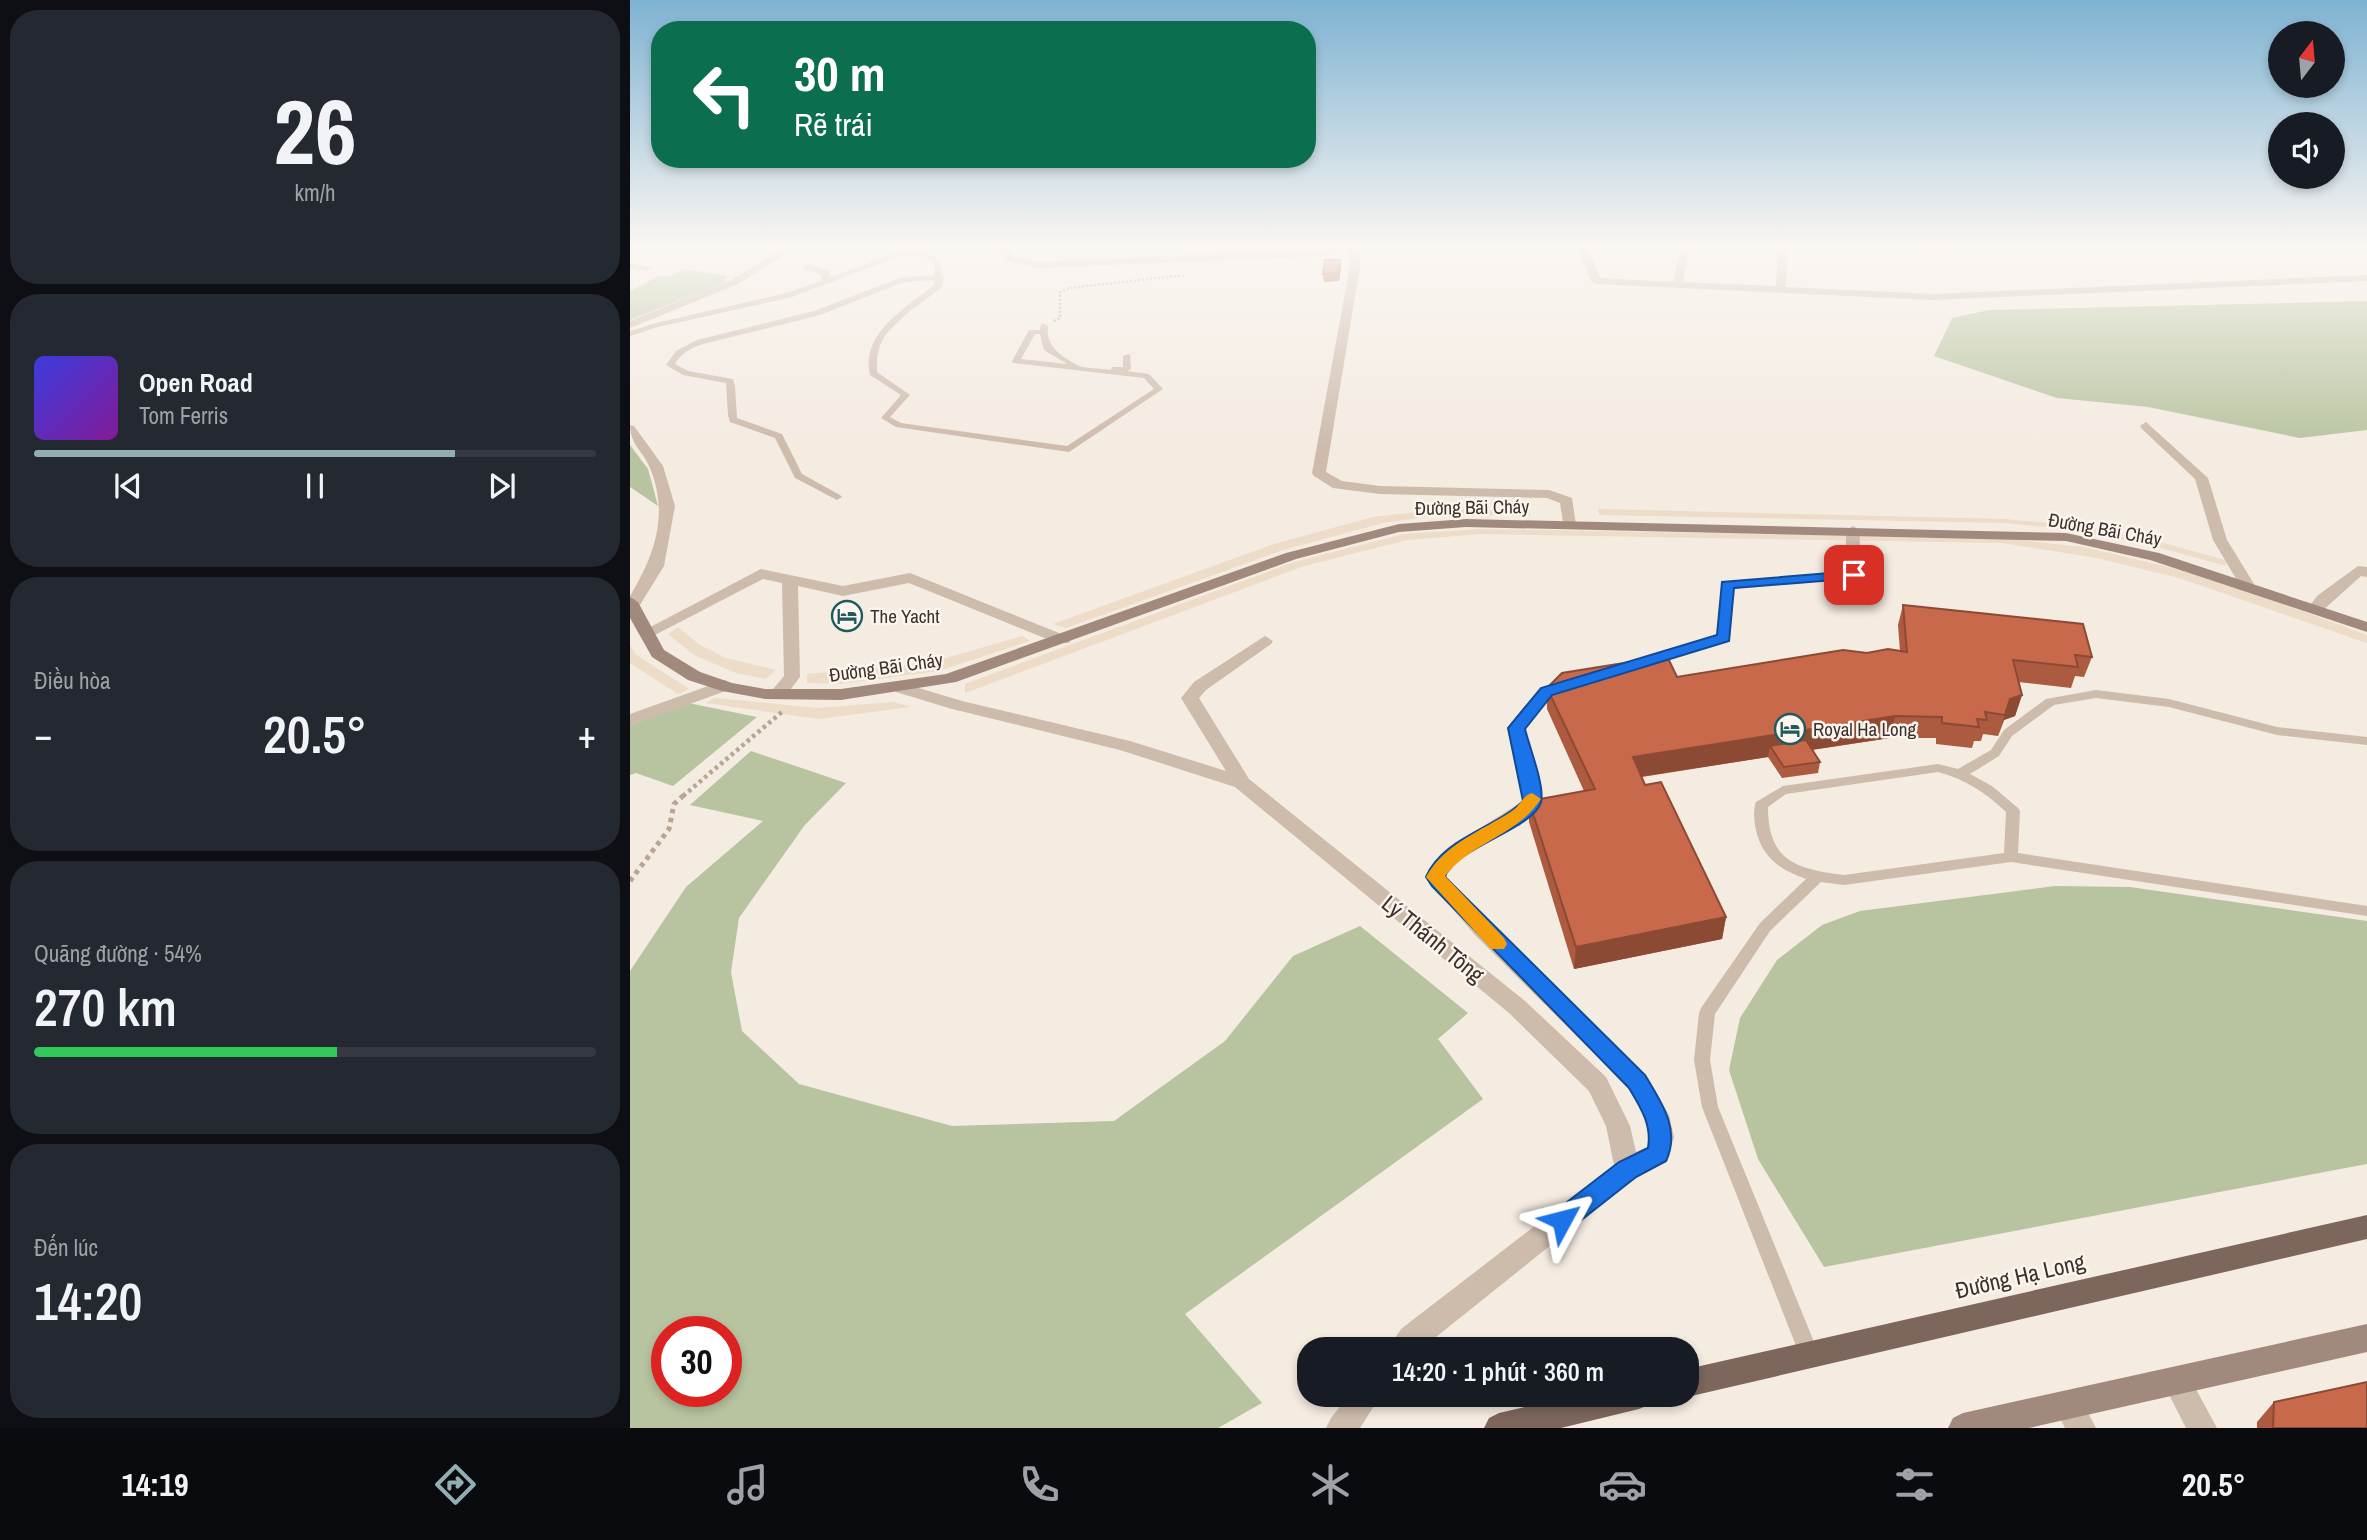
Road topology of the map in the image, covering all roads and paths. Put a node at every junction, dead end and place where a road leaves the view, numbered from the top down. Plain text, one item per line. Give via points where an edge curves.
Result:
1 (658, 314) edge
2 (706, 314) edge
3 (814, 314) edge
4 (904, 314) edge
5 (1060, 314) edge
6 (1347, 314) edge
7 (630, 325) edge
8 (1044, 329) junction
9 (630, 334) edge
10 (1127, 356) dead end
11 (1129, 372) junction
12 (2146, 426) dead end
13 (630, 429) edge
14 (837, 497) dead end
15 (1569, 525) junction
16 (1853, 530) junction
17 (2367, 572) edge
18 (790, 580) junction
19 (2246, 584) junction
20 (631, 603) edge
21 (2316, 608) junction
22 (2367, 626) edge
23 (647, 632) junction
24 (1063, 640) junction
25 (1265, 641) dead end
26 (1622, 669) edge
27 (1584, 680) edge
28 (724, 685) junction
29 (902, 688) junction
30 (778, 694) junction
31 (799, 695) junction
32 (630, 720) edge
33 (2367, 741) edge
34 (1962, 773) junction
35 (1242, 783) junction
36 (2011, 856) junction
37 (1817, 877) junction
38 (630, 881) edge
39 (2367, 911) edge
40 (1628, 1169) junction
41 (2367, 1227) edge
42 (1414, 1337) edge
43 (2367, 1338) edge
44 (1809, 1354) junction
45 (1699, 1380) edge
46 (2176, 1381) junction
47 (1358, 1407) edge
48 (1588, 1407) edge
49 (2075, 1417) edge
50 (1341, 1428) edge
51 (1499, 1428) edge
52 (1963, 1428) edge
53 (2202, 1428) edge

1 - 7 street
2 - 9 lane
3 - 14 lane via 700,342 684,348 670,365 686,373 730,381 733,420 779,436 798,475
4 - 11 lane via 881,333 870,354 873,373 906,395 885,418 899,425 1069,449 1159,389 1146,376
5 - 8 path
6 - 15 street via 1319,473 1338,485 1380,490 1549,494 1567,501
8 - 11 lane via 1047,348 1067,364
8 - 11 lane via 1032,332 1016,361
10 - 11 lane
12 - 19 street via 2201,478 2220,540
13 - 20 street via 656,466 668,506 656,566
15 - 16 main road, Đường Bãi Cháy
15 - 24 main road, Đường Bãi Cháy via 1466,523 1399,528 1352,538
16 - 19 main road, Đường Bãi Cháy via 2066,537 2154,556
16 - 26 street via 1854,575 1727,585 1724,638
17 - 21 street via 2358,570
18 - 23 street via 761,574
18 - 24 street via 843,591 911,578
18 - 30 street via 792,677
19 - 21 main road, Đường Bãi Cháy
20 - 23 main road, Đường Bãi Cháy
21 - 22 main road, Đường Bãi Cháy
23 - 28 main road, Đường Bãi Cháy via 660,656
24 - 29 main road, Đường Bãi Cháy via 950,678
25 - 35 street via 1200,686 1190,698
27 - 40 street via 1546,692 1516,728 1532,803 1451,856 1435,877 1637,1082 1657,1115 1661,1137 1658,1154
28 - 30 main road, Đường Bãi Cháy
28 - 32 street
29 - 31 main road, Đường Bãi Cháy
29 - 35 street, Lý Thánh Tông via 1124,745
30 - 31 main road, Đường Bãi Cháy
31 - 38 path via 674,804 669,829
33 - 34 lane via 2277,731 2169,703 2096,694 2050,702 2008,733 1995,753
34 - 36 lane via 1989,787 2013,811
34 - 37 lane via 1938,768 1783,790 1761,805 1759,826 1765,846 1788,865
35 - 40 street, Lý Thánh Tông via 1517,1007 1598,1084 1618,1126
36 - 37 lane via 1844,880
36 - 39 lane
37 - 44 lane via 1765,928 1707,1013 1702,1060 1710,1107
40 - 42 street
41 - 44 main road, Đường Hạ Long
43 - 46 main road
44 - 45 main road, Đường Hạ Long
46 - 49 main road
46 - 53 street
47 - 50 street
48 - 51 main road
49 - 52 main road

